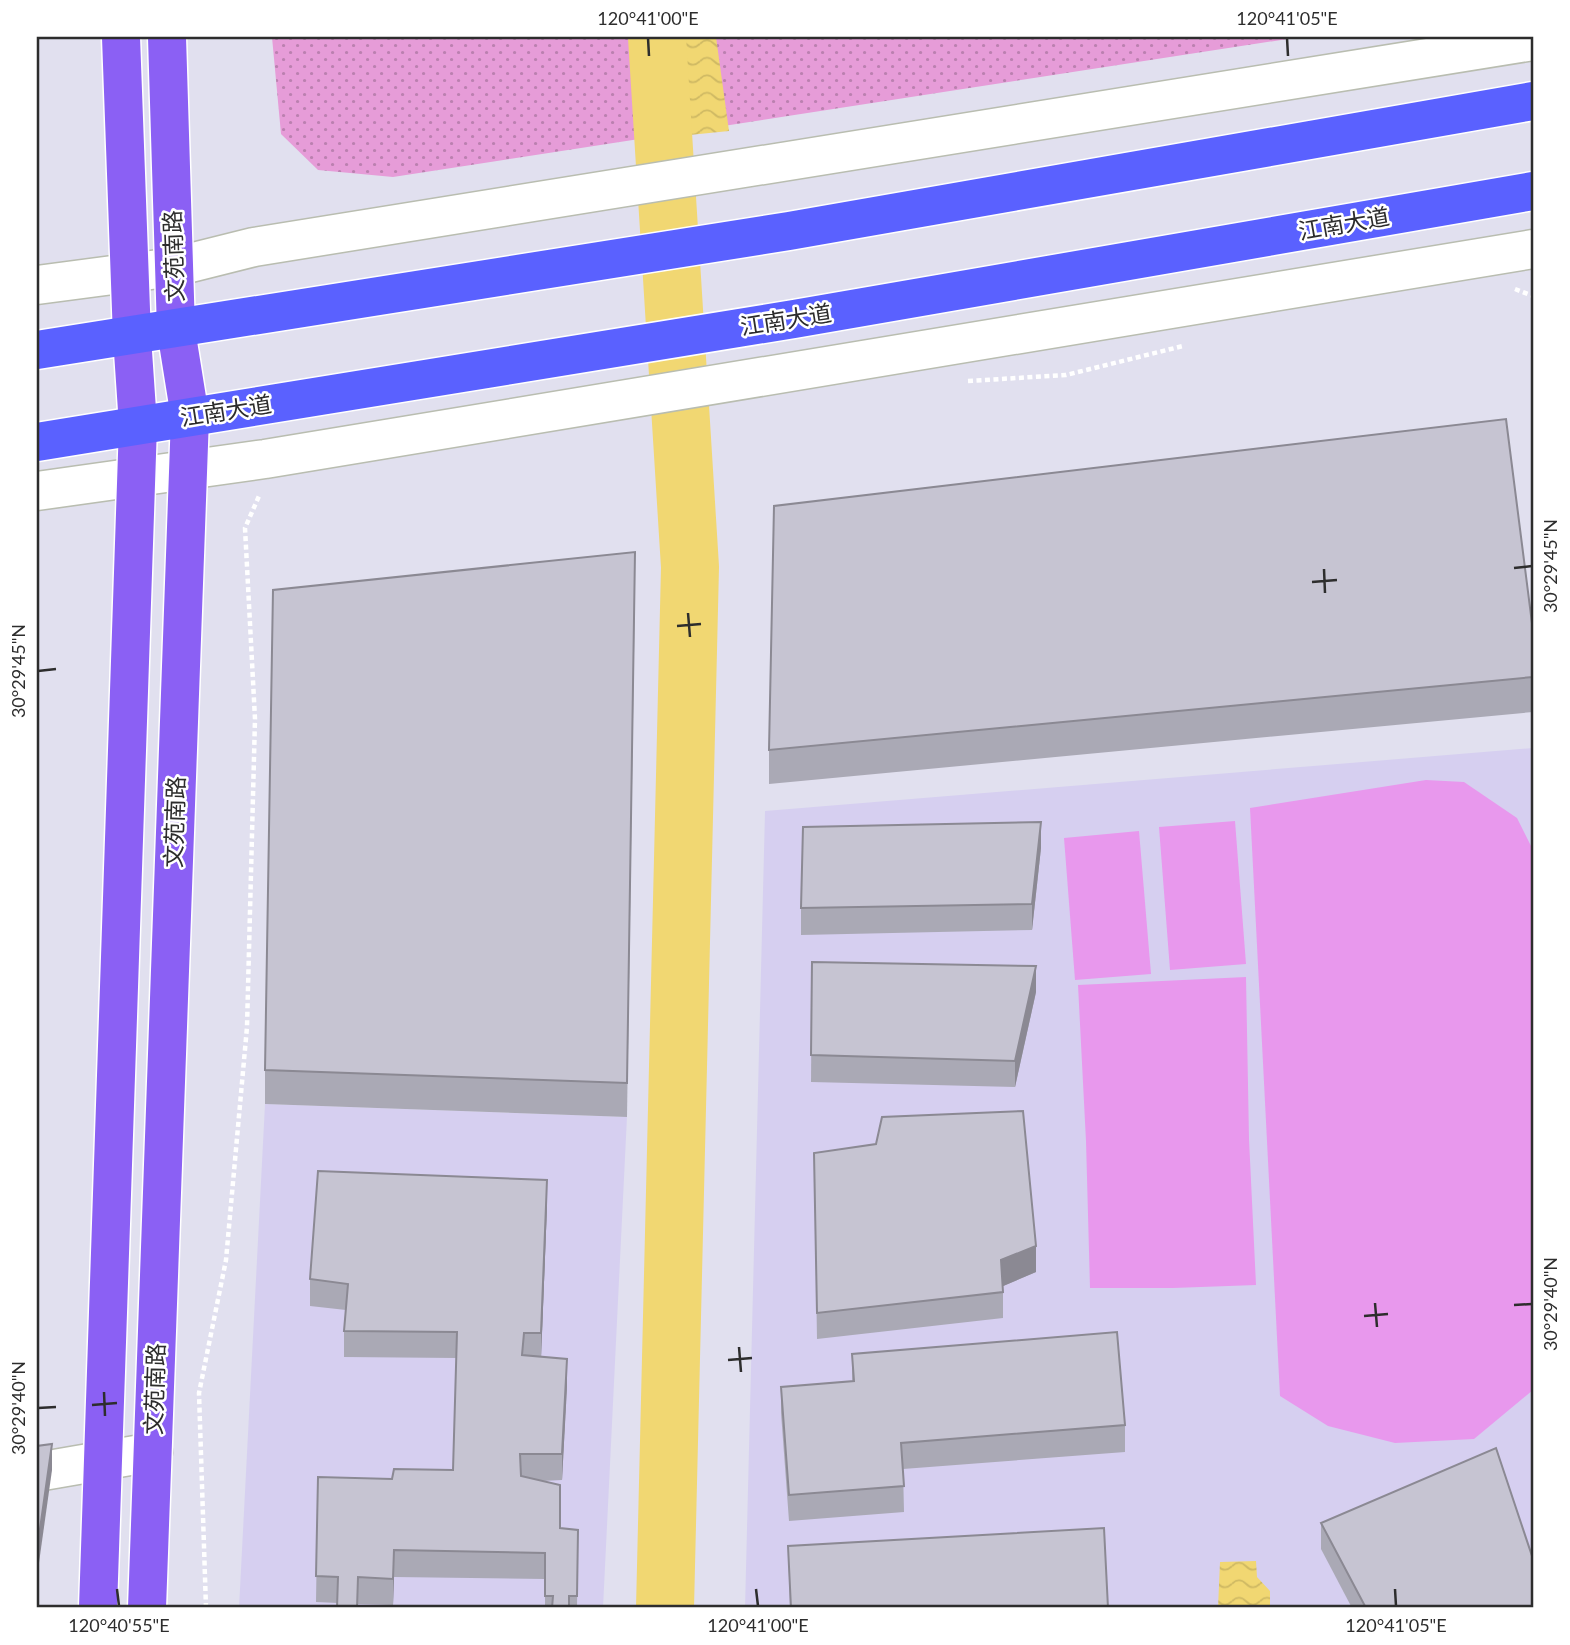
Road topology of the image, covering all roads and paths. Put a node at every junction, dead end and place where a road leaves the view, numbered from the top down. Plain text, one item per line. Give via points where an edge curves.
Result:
1 (121, 37) edge
2 (167, 37) edge
3 (1533, 41) edge
4 (1533, 101) edge
5 (1533, 191) edge
6 (1533, 249) edge
7 (174, 267) junction
8 (130, 271) junction
9 (37, 285) edge
10 (1504, 285) dead end
11 (1533, 296) edge
12 (176, 330) junction
13 (132, 337) junction
14 (37, 350) edge
15 (190, 417) junction
16 (138, 425) junction
17 (37, 442) edge
18 (188, 468) junction
19 (137, 478) junction
20 (37, 491) edge
21 (260, 493) dead end
22 (153, 1452) junction
23 (103, 1461) junction
24 (37, 1472) edge
25 (98, 1608) edge
26 (147, 1608) edge
27 (206, 1608) edge

1 - 8 main road, 文苑南路
2 - 7 main road, 文苑南路
3 - 7 street via 254,247
4 - 12 highway via 789,231
5 - 15 highway, 江南大道 via 794,319
6 - 18 street via 278,457
7 - 8 street
7 - 12 main road, 文苑南路
8 - 9 street
8 - 13 main road, 文苑南路
10 - 11 path
12 - 13 highway
12 - 15 main road, 文苑南路
13 - 14 highway
13 - 16 main road, 文苑南路
15 - 16 highway, 江南大道
15 - 18 main road, 文苑南路
16 - 17 highway, 江南大道
16 - 19 main road, 文苑南路
18 - 19 street
18 - 22 main road, 文苑南路
19 - 20 street
19 - 23 main road, 文苑南路
21 - 27 path via 244,528 255,719 247,1027 226,1259 199,1393
22 - 23 street
22 - 26 main road, 文苑南路
23 - 24 street
23 - 25 main road, 文苑南路

